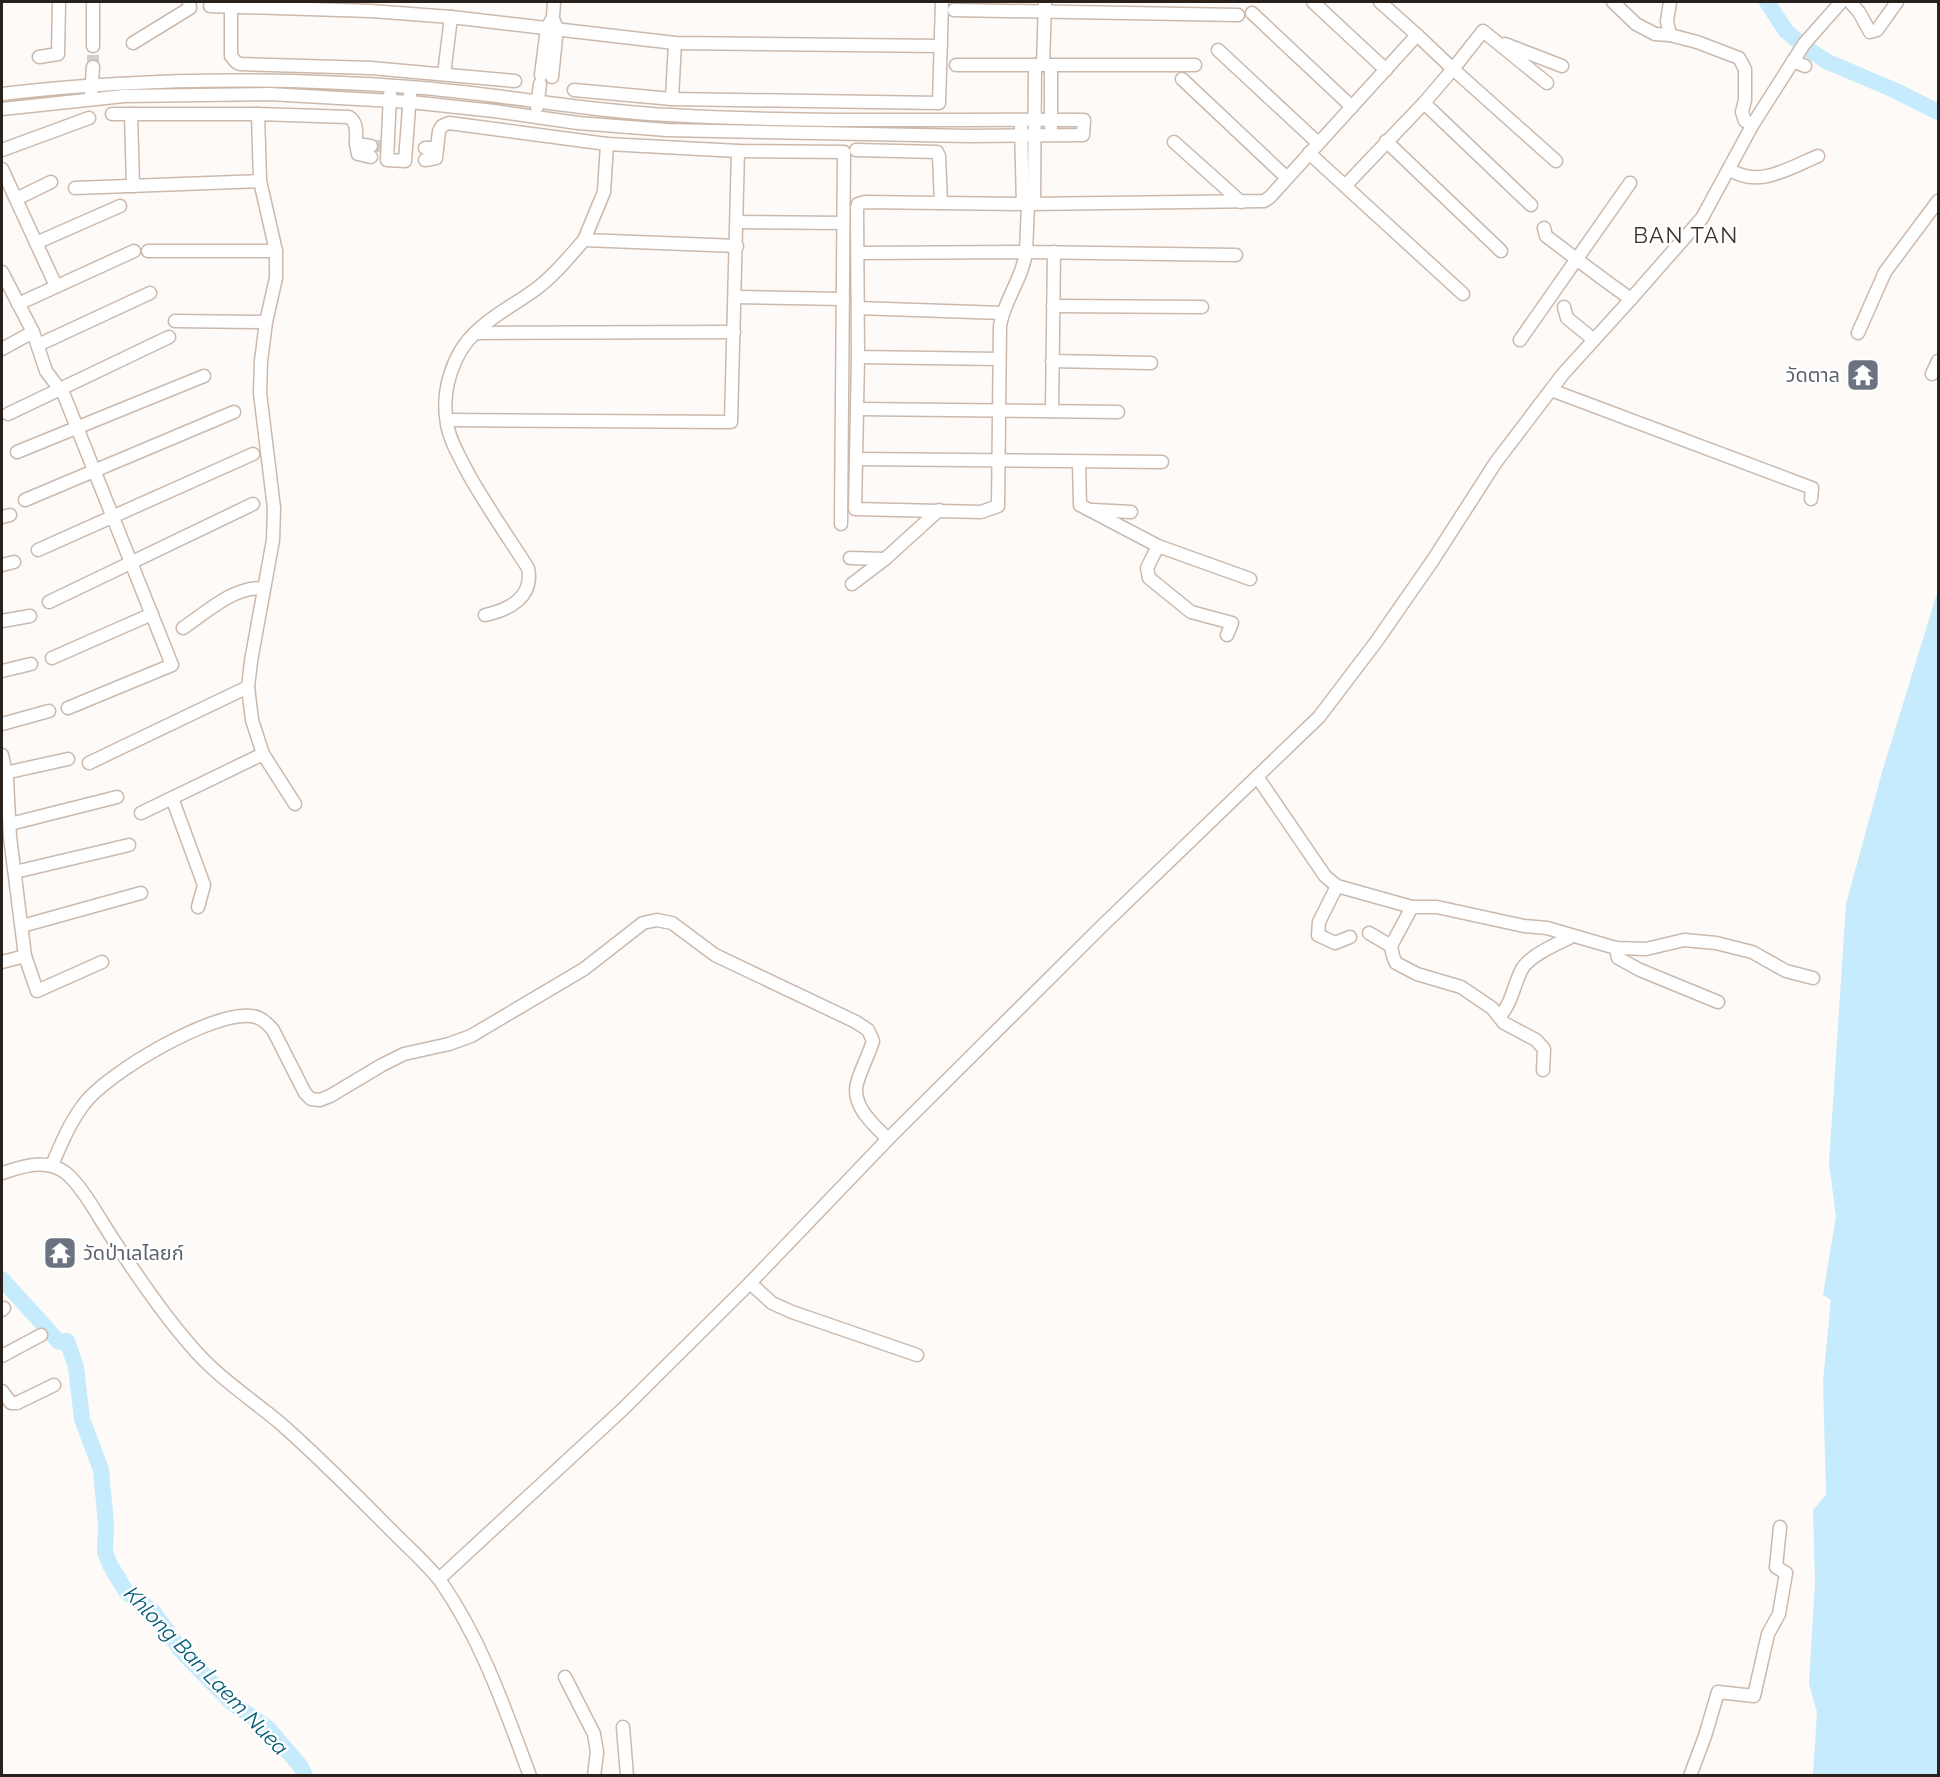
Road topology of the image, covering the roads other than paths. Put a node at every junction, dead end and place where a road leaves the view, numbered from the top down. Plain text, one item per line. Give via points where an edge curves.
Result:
1 (59, 2) edge
2 (93, 2) edge
3 (189, 2) edge
4 (554, 2) edge
5 (942, 2) edge
6 (1313, 2) edge
7 (1380, 2) edge
8 (1614, 2) edge
9 (1670, 2) edge
10 (1841, 2) edge
11 (1850, 2) edge
12 (1896, 2) edge
13 (231, 4) edge
14 (210, 6) dead end
15 (1045, 6) edge
16 (954, 10) dead end
17 (1252, 13) dead end
18 (1238, 15) dead end
19 (451, 17) junction
20 (552, 24) junction
21 (1417, 35) junction
22 (1670, 35) junction
23 (1493, 39) junction
24 (133, 43) dead end
25 (675, 43) junction
26 (93, 46) tunnel mouth
27 (941, 46) junction
28 (1218, 50) dead end
29 (39, 57) dead end
30 (956, 65) dead end
31 (1043, 65) junction
32 (1195, 65) dead end
33 (1562, 66) dead end
34 (93, 67) tunnel mouth
35 (1453, 69) junction
36 (1386, 70) junction
37 (444, 74) junction
38 (1182, 80) dead end
39 (515, 81) dead end
40 (1547, 83) dead end
41 (391, 86) junction
42 (410, 87) junction
43 (574, 90) dead end
44 (91, 92) junction
45 (2, 94) edge
46 (672, 99) junction
47 (390, 101) junction
48 (410, 102) junction
49 (543, 102) junction
50 (1424, 103) junction
51 (1352, 107) junction
52 (2, 110) edge
53 (112, 114) dead end
54 (131, 114) junction
55 (258, 114) junction
56 (667, 115) junction
57 (89, 118) dead end
58 (541, 118) junction
59 (830, 119) junction
60 (939, 120) junction
61 (1028, 120) junction
62 (1051, 120) junction
63 (1753, 124) junction
64 (667, 130) junction
65 (830, 134) junction
66 (938, 135) junction
67 (1027, 135) junction
68 (1050, 135) junction
69 (1386, 141) junction
70 (1174, 142) dead end
71 (1318, 143) junction
72 (607, 144) junction
73 (2, 150) edge
74 (856, 150) dead end
75 (738, 151) junction
76 (379, 152) junction
77 (419, 153) junction
78 (1309, 153) junction
79 (1818, 156) dead end
80 (1556, 161) dead end
81 (2, 168) edge
82 (1729, 169) junction
83 (1287, 178) junction
84 (260, 181) junction
85 (51, 182) dead end
86 (1630, 183) dead end
87 (133, 186) junction
88 (1345, 186) junction
89 (75, 188) dead end
90 (16, 199) junction
91 (1938, 201) edge
92 (1241, 202) junction
93 (941, 203) junction
94 (1028, 204) junction
95 (1531, 205) dead end
96 (120, 206) dead end
97 (737, 222) junction
98 (843, 223) junction
99 (1544, 228) dead end
100 (584, 240) junction
101 (36, 243) junction
102 (737, 246) junction
103 (134, 251) dead end
104 (148, 251) dead end
105 (276, 251) junction
106 (1501, 251) dead end
107 (1026, 252) junction
108 (1054, 252) junction
109 (858, 253) junction
110 (1236, 255) dead end
111 (1576, 260) junction
112 (2, 272) edge
113 (56, 286) junction
114 (6, 291) edge
115 (150, 293) dead end
116 (1463, 294) dead end
117 (735, 297) junction
118 (843, 298) junction
119 (1631, 299) junction
120 (18, 304) junction
121 (1053, 306) junction
122 (1202, 307) dead end
123 (1564, 307) dead end
124 (858, 308) junction
125 (1002, 313) junction
126 (175, 321) dead end
127 (266, 322) junction
128 (33, 332) junction
129 (734, 332) junction
130 (475, 333) junction
131 (1858, 333) dead end
132 (169, 337) dead end
133 (1593, 339) junction
134 (1520, 340) dead end
135 (38, 345) junction
136 (2, 349) edge
137 (858, 357) junction
138 (999, 359) junction
139 (1938, 361) edge
140 (1052, 362) junction
141 (1151, 363) dead end
142 (1932, 374) dead end
143 (204, 376) dead end
144 (60, 389) junction
145 (1551, 390) junction
146 (857, 409) junction
147 (999, 411) junction
148 (1052, 411) junction
149 (234, 412) dead end
150 (1118, 412) dead end
151 (9, 414) dead end
152 (447, 420) junction
153 (76, 428) junction
154 (17, 452) dead end
155 (253, 454) dead end
156 (856, 459) junction
157 (998, 461) junction
158 (1079, 462) junction
159 (1162, 462) dead end
160 (94, 471) junction
161 (25, 500) dead end
162 (1811, 500) dead end
163 (253, 504) dead end
164 (939, 510) junction
165 (1088, 510) junction
166 (1131, 512) dead end
167 (112, 517) junction
168 (841, 524) dead end
169 (1158, 546) junction
170 (38, 550) dead end
171 (850, 558) dead end
172 (885, 560) junction
173 (131, 563) junction
174 (1250, 579) dead end
175 (852, 584) dead end
176 (263, 588) junction
177 (49, 602) dead end
178 (152, 614) junction
179 (485, 615) dead end
180 (30, 616) dead end
181 (2, 621) edge
182 (183, 628) dead end
183 (1227, 635) dead end
184 (52, 658) dead end
185 (32, 664) dead end
186 (2, 671) edge
187 (248, 687) junction
188 (68, 708) dead end
189 (49, 711) dead end
190 (2, 724) edge
191 (263, 754) junction
192 (2, 755) edge
193 (68, 759) dead end
194 (89, 763) dead end
195 (5, 773) junction
196 (1258, 778) junction
197 (117, 797) dead end
198 (172, 798) junction
199 (296, 804) dead end
200 (141, 813) dead end
201 (10, 824) junction
202 (129, 844) dead end
203 (15, 872) junction
204 (1337, 886) junction
205 (141, 893) dead end
206 (198, 907) dead end
207 (1412, 907) junction
208 (21, 926) junction
209 (1369, 933) dead end
210 (1573, 936) junction
211 (1350, 937) dead end
212 (1391, 946) junction
213 (1616, 948) junction
214 (25, 956) junction
215 (2, 962) edge
216 (102, 962) dead end
217 (1813, 978) dead end
218 (1718, 1002) dead end
219 (1500, 1016) junction
220 (1543, 1070) dead end
221 (888, 1139) junction
222 (52, 1165) junction
223 (2, 1173) edge
224 (750, 1283) junction
225 (41, 1335) dead end
226 (917, 1354) dead end
227 (2, 1356) edge
228 (54, 1385) dead end
229 (2, 1391) edge
230 (1780, 1527) dead end
231 (439, 1579) junction
232 (565, 1677) dead end
233 (623, 1727) dead end
234 (530, 1776) edge
235 (594, 1776) edge
236 (627, 1776) edge
237 (1690, 1776) edge

1 - 29 street via 58,54
2 - 26 street
3 - 24 street via 190,8
4 - 20 street
5 - 27 street
6 - 36 street
7 - 21 street
8 - 22 street via 1636,24 1655,34
9 - 22 street
10 - 63 street via 1810,36
11 - 12 street via 1870,32 1877,30
13 - 14 street
13 - 19 street
13 - 37 street via 231,56 240,64
15 - 16 street
15 - 18 street
15 - 31 street
17 - 51 street
19 - 20 street
19 - 37 street
20 - 25 street
20 - 49 street
21 - 35 street
21 - 36 street
22 - 63 street via 1738,58 1745,69 1742,112 1745,121
23 - 33 street
23 - 35 street via 1484,31
23 - 40 street
25 - 27 street
25 - 46 street
27 - 46 street via 939,103
28 - 71 street
30 - 31 street
31 - 32 street
31 - 61 street
31 - 62 street
34 - 44 street
35 - 50 street
35 - 80 street
36 - 51 street
37 - 39 street
38 - 83 street
41 - 42 street
41 - 44 street via 266,80 156,81
41 - 47 street
42 - 48 street
42 - 49 street
43 - 46 street
44 - 45 street
44 - 47 street via 269,94
44 - 52 street
47 - 48 street
47 - 76 street
48 - 58 street
48 - 77 street
49 - 56 street
49 - 58 street
50 - 69 street
50 - 95 street
51 - 71 street
53 - 54 street
54 - 55 street
54 - 87 street
55 - 76 street via 349,117 356,125 358,154
55 - 84 street
56 - 59 street
56 - 64 street
57 - 73 street
58 - 64 street
59 - 60 street
59 - 65 street
60 - 61 street
60 - 66 street
61 - 62 street
61 - 67 street
62 - 68 street
62 - 68 street via 1084,120 1083,135
63 - 82 street
64 - 65 street
65 - 66 street
66 - 67 street
67 - 68 street
67 - 94 street
69 - 88 street
69 - 106 street
70 - 92 street
71 - 78 street
72 - 75 street
72 - 77 street via 449,123
72 - 100 street via 604,192
74 - 93 street via 937,152
75 - 97 street
75 - 98 street via 844,152
76 - 77 street
78 - 83 street
78 - 88 street
79 - 82 street via 1767,177 1753,179
81 - 90 street
82 - 119 street via 1702,218
83 - 92 street via 1264,201
84 - 87 street
84 - 105 street
85 - 90 street
86 - 111 street
87 - 89 street
88 - 116 street
90 - 101 street
91 - 131 street via 1885,272
92 - 94 street
93 - 94 street
93 - 109 street via 861,202 857,208
94 - 107 street
96 - 101 street
97 - 98 street
97 - 102 street
98 - 118 street
99 - 111 street via 1546,236
100 - 102 street
100 - 130 street via 537,289
101 - 113 street
102 - 117 street
103 - 113 street
104 - 105 street
105 - 127 street via 276,278
107 - 108 street
107 - 109 street
107 - 125 street
108 - 110 street
108 - 121 street
109 - 124 street
111 - 119 street
111 - 134 street
112 - 114 street
113 - 120 street
114 - 120 street
115 - 135 street
117 - 118 street
117 - 129 street
118 - 168 street
119 - 133 street
120 - 128 street
121 - 122 street
121 - 140 street
123 - 133 street via 1567,318
124 - 125 street
124 - 137 street
125 - 138 street
126 - 127 street
127 - 176 street via 260,393 274,508 273,540
128 - 135 street
128 - 136 street
129 - 130 street
129 - 152 street via 731,422
130 - 152 street via 460,351 452,371 445,402
132 - 144 street
133 - 145 street
135 - 144 street via 46,371
137 - 138 street
137 - 146 street
138 - 147 street
139 - 142 street
140 - 141 street
140 - 148 street
143 - 153 street
144 - 151 street
144 - 153 street
145 - 162 street via 1812,488
145 - 196 street via 1496,462 1376,642 1319,717
146 - 147 street
146 - 156 street
147 - 148 street
147 - 157 street
148 - 150 street
149 - 160 street
152 - 179 street via 457,453 477,490 528,568 530,579 522,597 500,612
153 - 154 street
153 - 160 street
155 - 167 street
156 - 157 street
156 - 164 street via 855,509
157 - 158 street
157 - 164 street via 998,506 981,512
158 - 159 street
158 - 165 street via 1080,505
160 - 161 street
160 - 167 street
163 - 173 street
164 - 172 street
165 - 166 street
165 - 169 street
167 - 170 street
167 - 173 street
169 - 174 street
169 - 183 street via 1147,568 1149,578 1191,612 1232,623
171 - 172 street
172 - 175 street
173 - 177 street
173 - 178 street
176 - 182 street via 235,593
176 - 187 street
178 - 184 street
178 - 188 street via 172,664
180 - 181 street
185 - 186 street
187 - 191 street via 252,720
187 - 194 street
189 - 190 street
191 - 198 street
191 - 199 street
192 - 195 street
193 - 195 street
195 - 201 street
196 - 204 street via 1325,876
196 - 221 street via 1102,926
197 - 201 street
198 - 200 street
198 - 206 street via 204,885
201 - 203 street
202 - 203 street
203 - 208 street
204 - 207 street
204 - 211 street via 1319,922 1318,935 1335,943
205 - 208 street
207 - 210 street via 1437,907
207 - 212 street
208 - 214 street
209 - 212 street
210 - 213 street
210 - 219 street via 1524,966 1510,1003
212 - 219 street via 1396,963 1417,974 1461,987
213 - 217 street via 1646,949 1684,940 1716,943 1752,952 1786,971
213 - 218 street via 1618,958 1640,970
214 - 215 street
214 - 216 street via 37,991
219 - 220 street via 1504,1023 1545,1049
221 - 222 street via 861,1108 855,1094 873,1041 868,1030 715,955 672,923 657,920 643,923 584,969 471,1036 404,1054 320,1100 305,1093 266,1021 251,1016 210,1022 164,1045 103,1084 84,1103
221 - 224 street
222 - 223 street via 25,1166
222 - 231 street via 67,1174 89,1201 191,1347 321,1461
224 - 226 street via 764,1297 792,1312
224 - 231 street via 623,1409
225 - 227 street
228 - 229 street via 11,1403
230 - 237 street via 1776,1567 1786,1573 1779,1614 1768,1634 1754,1696 1718,1692
231 - 234 street via 468,1625
232 - 235 street via 594,1734
233 - 236 street

